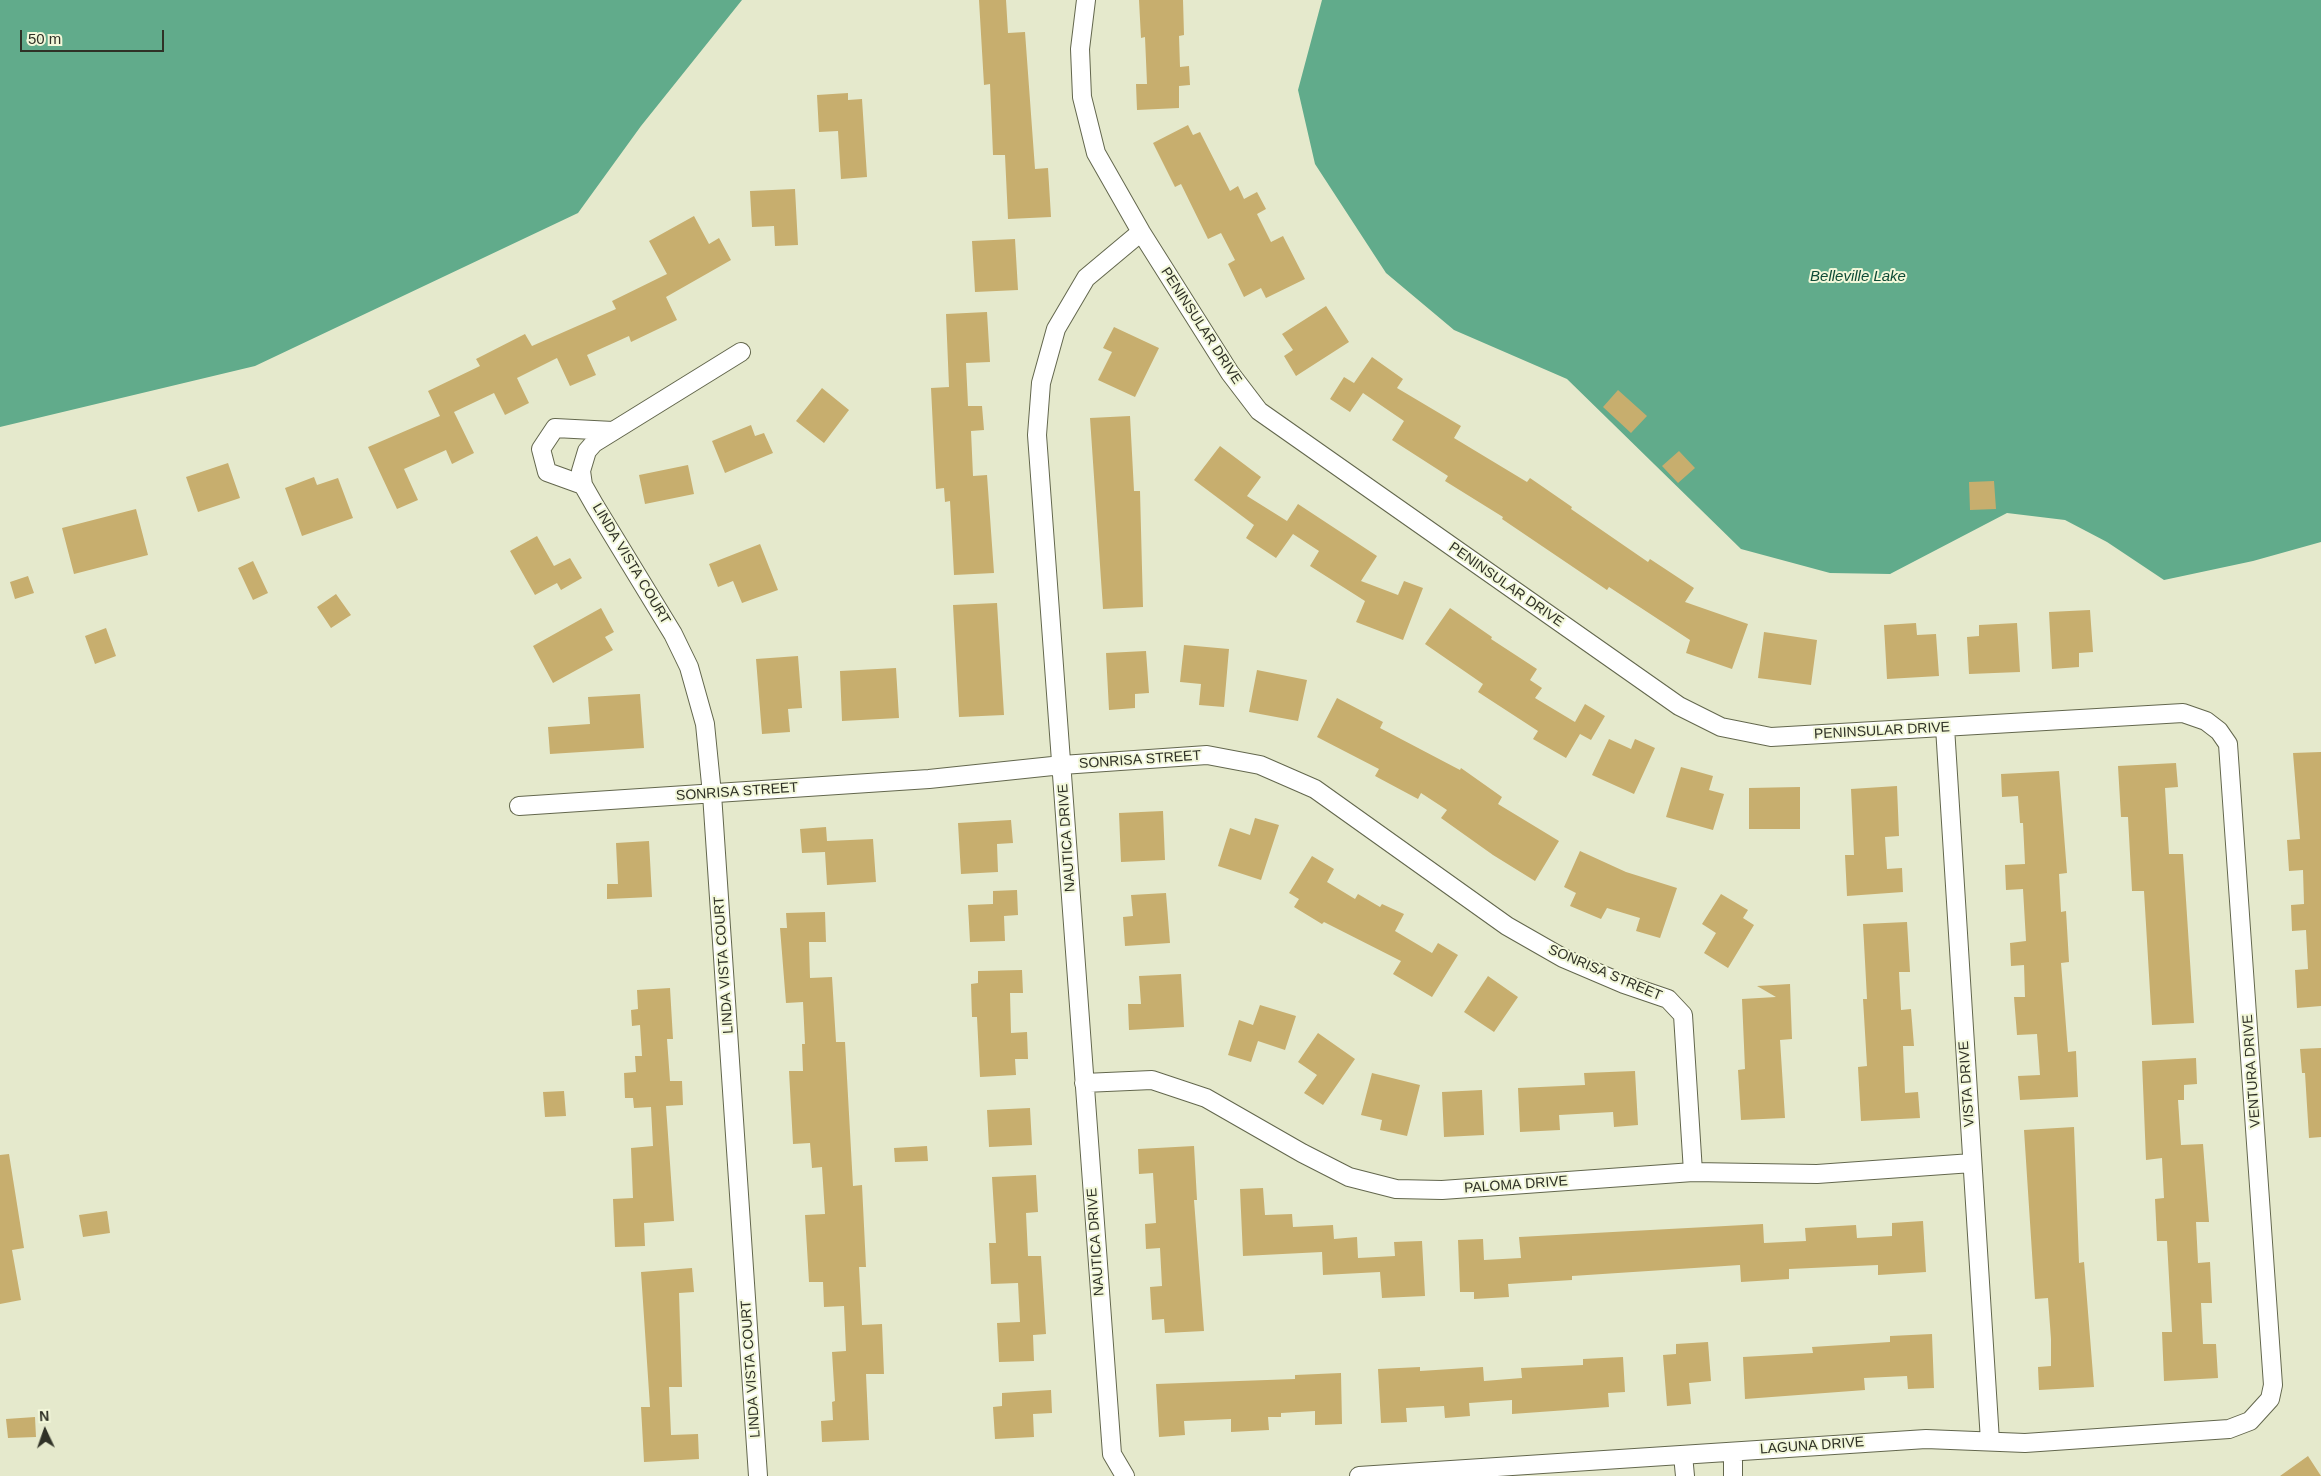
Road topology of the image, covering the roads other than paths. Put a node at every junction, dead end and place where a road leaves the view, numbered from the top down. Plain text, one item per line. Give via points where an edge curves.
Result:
1 (1086, 0) edge
2 (1141, 232) junction
3 (741, 352) dead end
4 (613, 431) junction
5 (584, 485) junction
6 (1945, 727) junction
7 (2219, 730) joint
8 (1062, 765) junction
9 (712, 794) junction
10 (519, 806) dead end
11 (1084, 1083) junction
12 (1972, 1164) junction
13 (1693, 1172) junction
14 (2261, 1412) joint
15 (1990, 1441) junction
16 (1733, 1452) junction
17 (1683, 1455) junction
18 (758, 1476) edge
19 (1124, 1476) edge
20 (1359, 1476) edge
21 (1685, 1476) edge
22 (1733, 1476) edge

1 - 2 street, PENINSULAR DRIVE via 1080,49 1082,97 1096,153
2 - 6 street, PENINSULAR DRIVE via 1230,373 1259,411 1679,706 1721,727 1772,737
2 - 8 street, NAUTICA DRIVE via 1086,278 1056,329 1041,382 1037,435
3 - 4 street
4 - 5 street via 587,451 581,471
4 - 5 street via 555,428 541,449 547,472
5 - 9 street, LINDA VISTA COURT via 673,634 689,667 705,724
6 - 7 street, PENINSULAR DRIVE via 2183,713 2206,721
6 - 12 street, VISTA DRIVE
7 - 14 street, VENTURA DRIVE via 2228,744 2231,767 2273,1385 2270,1400
8 - 9 street, SONRISA STREET via 929,779
8 - 11 street, NAUTICA DRIVE
8 - 13 street, SONRISA STREET via 1207,755 1260,765 1315,789 1508,926 1563,958 1668,1000 1683,1015
9 - 10 street, SONRISA STREET
9 - 18 street, LINDA VISTA COURT
11 - 13 street, PALOMA DRIVE via 1152,1080 1206,1098 1349,1177 1396,1189 1442,1190
11 - 19 street, NAUTICA DRIVE via 1112,1454
12 - 13 street, PALOMA DRIVE via 1818,1174
12 - 15 street, VISTA DRIVE
14 - 15 street, LAGUNA DRIVE via 2250,1421 2229,1429 2025,1443
15 - 16 street, LAGUNA DRIVE via 1926,1439
16 - 17 street, LAGUNA DRIVE
16 - 22 street
17 - 20 street, LAGUNA DRIVE
17 - 21 street

